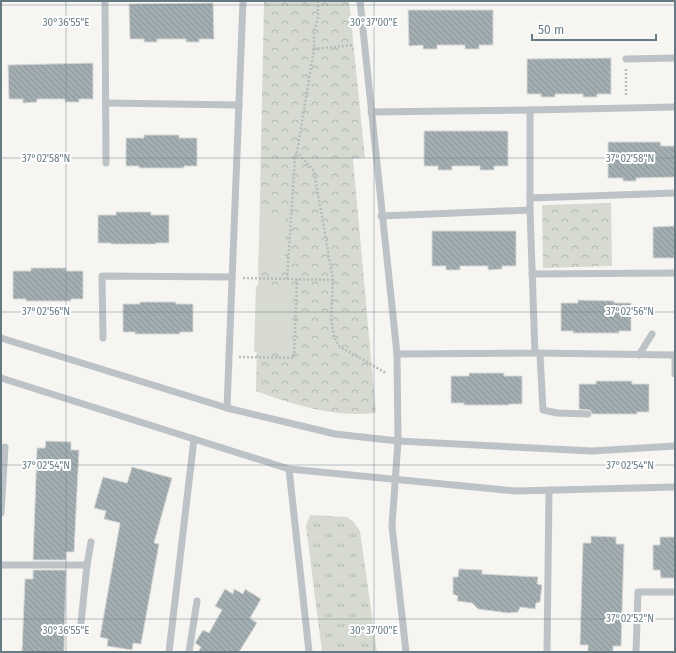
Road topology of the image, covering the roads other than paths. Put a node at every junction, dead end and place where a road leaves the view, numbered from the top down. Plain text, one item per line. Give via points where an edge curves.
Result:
1 (105, 1) edge
2 (243, 1) edge
3 (360, 1) edge
4 (675, 58) edge
5 (626, 59) road end
6 (106, 103) junction
7 (239, 105) junction
8 (675, 108) edge
9 (530, 110) junction
10 (371, 112) junction
11 (106, 163) dead end
12 (675, 193) edge
13 (530, 198) junction
14 (530, 210) junction
15 (381, 216) junction
16 (675, 273) edge
17 (532, 274) junction
18 (232, 277) junction
19 (652, 334) dead end
20 (1, 338) edge
21 (103, 338) dead end
22 (396, 354) junction
23 (538, 354) junction
24 (638, 355) junction
25 (675, 355) edge
26 (675, 374) edge
27 (1, 378) edge
28 (227, 408) junction
29 (588, 414) dead end
30 (194, 438) junction
31 (398, 441) junction
32 (675, 446) edge
33 (5, 447) dead end
34 (289, 469) junction
35 (396, 479) junction
36 (675, 487) edge
37 (549, 490) junction
38 (1, 512) edge
39 (91, 542) dead end
40 (1, 564) edge
41 (87, 565) junction
42 (675, 592) edge
43 (197, 601) dead end
44 (81, 622) dead end
45 (169, 652) edge
46 (189, 652) edge
47 (309, 652) edge
48 (406, 652) edge
49 (546, 652) edge
50 (636, 652) edge

1 - 6 street
2 - 7 street
3 - 10 street
4 - 5 street
6 - 7 street
6 - 11 street
7 - 18 street
8 - 9 street
9 - 10 street
9 - 13 street
10 - 15 street
12 - 13 street
13 - 14 street
14 - 15 street
14 - 17 street
15 - 22 street
16 - 17 street
17 - 23 street
18 - 21 street via 102,276
18 - 28 street
19 - 24 street
20 - 28 street
22 - 23 street
22 - 31 street
23 - 24 street
23 - 29 street via 543,410
24 - 25 street
25 - 26 street
27 - 30 street
28 - 31 street via 335,434
30 - 34 street
30 - 45 street
31 - 32 street via 592,451
31 - 35 street
33 - 38 street
34 - 35 street
34 - 47 street
35 - 37 street via 516,491
35 - 48 street via 392,526
36 - 37 street
37 - 49 street
39 - 41 street
40 - 41 street
41 - 44 street
42 - 50 street via 638,592
43 - 46 street

